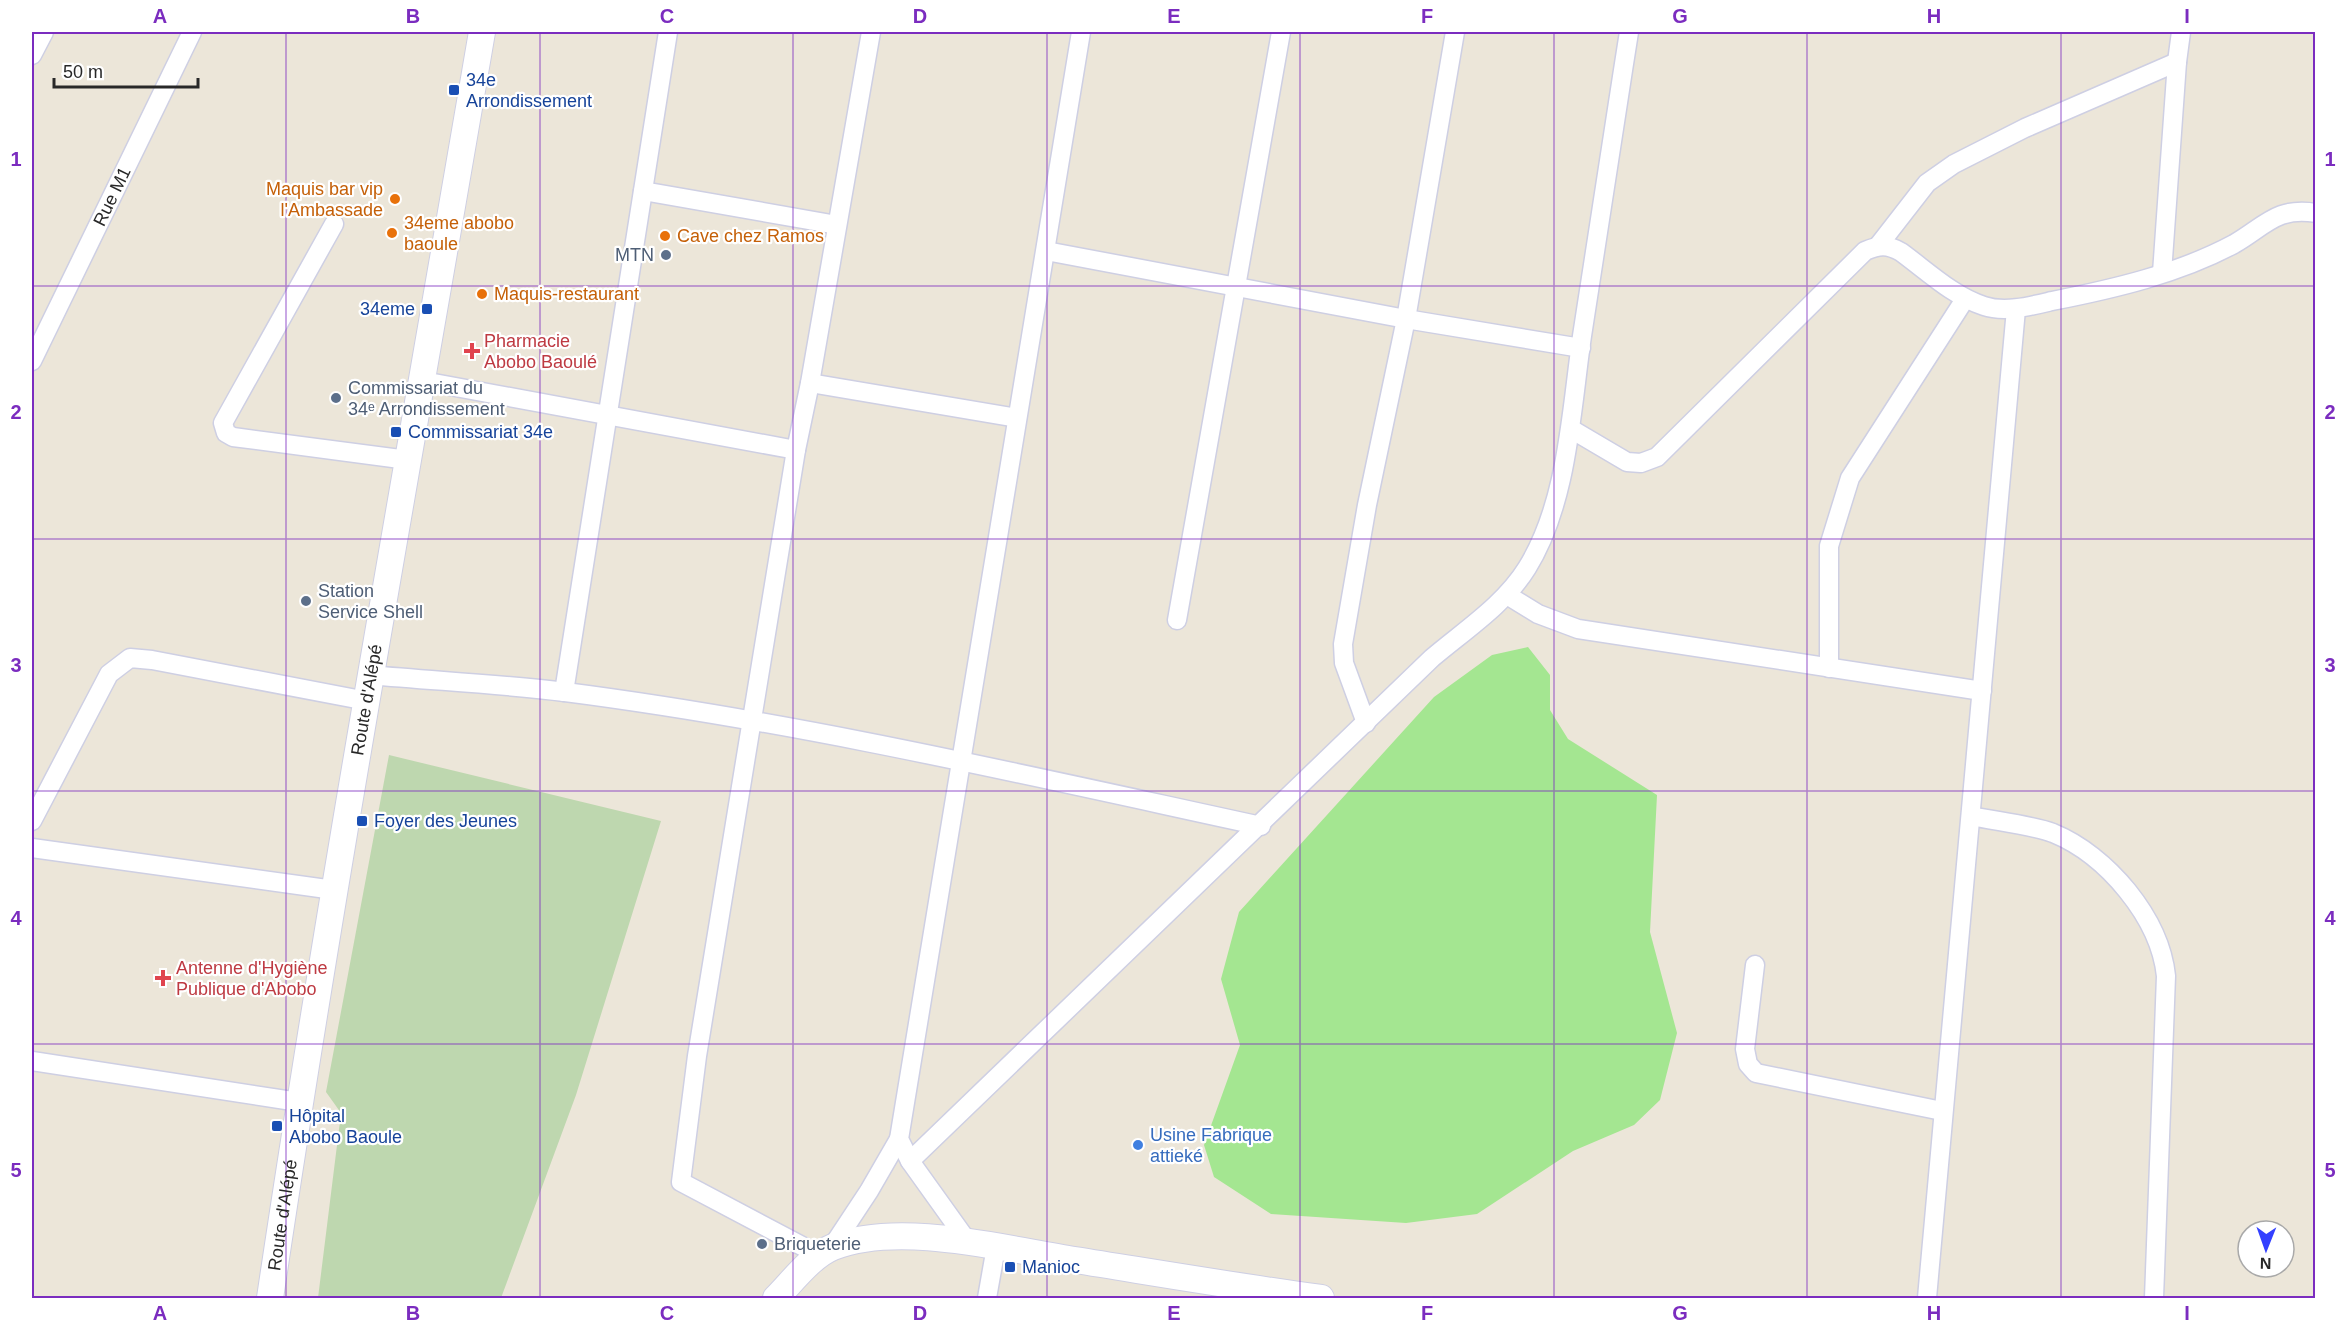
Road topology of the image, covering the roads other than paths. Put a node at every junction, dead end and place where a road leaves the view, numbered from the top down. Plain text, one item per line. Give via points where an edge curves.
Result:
1 (44, 32) edge
2 (192, 32) edge
3 (482, 32) edge
4 (668, 32) edge
5 (871, 32) edge
6 (1081, 32) edge
7 (1281, 32) edge
8 (1455, 32) edge
9 (1629, 32) edge
10 (2181, 32) edge
11 (32, 55) edge
12 (2177, 62) junction
13 (643, 191) junction
14 (2316, 213) edge
15 (334, 224) dead end
16 (837, 225) junction
17 (1878, 246) junction
18 (1046, 251) junction
19 (2162, 273) junction
20 (1237, 286) junction
21 (1965, 299) junction
22 (2016, 309) junction
23 (1406, 319) junction
24 (1581, 348) junction
25 (32, 361) edge
26 (423, 381) junction
27 (810, 383) junction
28 (607, 416) junction
29 (1017, 418) junction
30 (1571, 429) junction
31 (796, 450) junction
32 (408, 460) junction
33 (1507, 595) junction
34 (1177, 620) dead end
35 (1829, 668) junction
36 (370, 675) junction
37 (1982, 691) junction
38 (564, 692) junction
39 (368, 701) junction
40 (752, 720) junction
41 (1366, 723) junction
42 (961, 761) junction
43 (1971, 816) junction
44 (32, 821) edge
45 (1261, 825) junction
46 (32, 849) edge
47 (334, 890) junction
48 (1755, 964) dead end
49 (32, 1061) edge
50 (299, 1102) junction
51 (1942, 1112) junction
52 (899, 1139) junction
53 (910, 1161) junction
54 (968, 1242) junction
55 (996, 1247) junction
56 (825, 1251) junction
57 (270, 1299) edge
58 (776, 1299) edge
59 (987, 1299) edge
60 (1321, 1299) edge
61 (1927, 1299) edge
62 (2154, 1299) edge

1 - 11 street
2 - 25 street, Rue M1
3 - 26 main road, Route d'Alépé
4 - 13 street
5 - 16 street
6 - 18 street
7 - 20 street
8 - 23 street
9 - 24 street
10 - 12 street
12 - 17 street via 2025,128 1954,164 1927,183
12 - 19 street
13 - 16 street
13 - 28 street
14 - 19 street via 2283,212 2233,244
15 - 32 street via 223,423 233,437
16 - 27 street
17 - 21 street via 1890,246 1900,252
17 - 30 street via 1865,251 1657,457 1641,463 1627,462
18 - 20 street
18 - 29 street
19 - 22 street
20 - 23 street
20 - 34 street
21 - 22 street via 1987,308
21 - 35 street via 1850,478 1829,546
22 - 37 street
23 - 24 street
23 - 41 street via 1343,644 1344,663
24 - 30 street
26 - 28 street
26 - 32 main road, Route d'Alépé
27 - 29 street
27 - 31 street
28 - 31 street
28 - 38 street
29 - 42 street
30 - 33 street via 1549,522 1528,567
31 - 40 street
32 - 36 main road, Route d'Alépé
33 - 35 street via 1538,614 1578,629
33 - 41 street via 1432,658
35 - 37 street
36 - 38 street
36 - 39 main road, Route d'Alépé
37 - 43 street
38 - 40 street
39 - 44 street via 130,658 109,674
39 - 47 main road, Route d'Alépé
40 - 42 street
40 - 56 street via 697,1056 681,1182
41 - 45 street
42 - 45 street
42 - 52 street
43 - 51 street
43 - 62 street via 2052,833 2087,852 2133,900 2158,940 2166,976
45 - 53 street
46 - 47 street
47 - 50 main road, Route d'Alépé
48 - 51 street via 1744,1049 1748,1064 1756,1073
49 - 50 street
50 - 57 main road, Route d'Alépé
51 - 61 street
52 - 53 street
52 - 56 street via 885,1166
53 - 54 street
54 - 55 main road
54 - 56 main road via 872,1237
55 - 59 street
55 - 60 main road
56 - 58 main road

